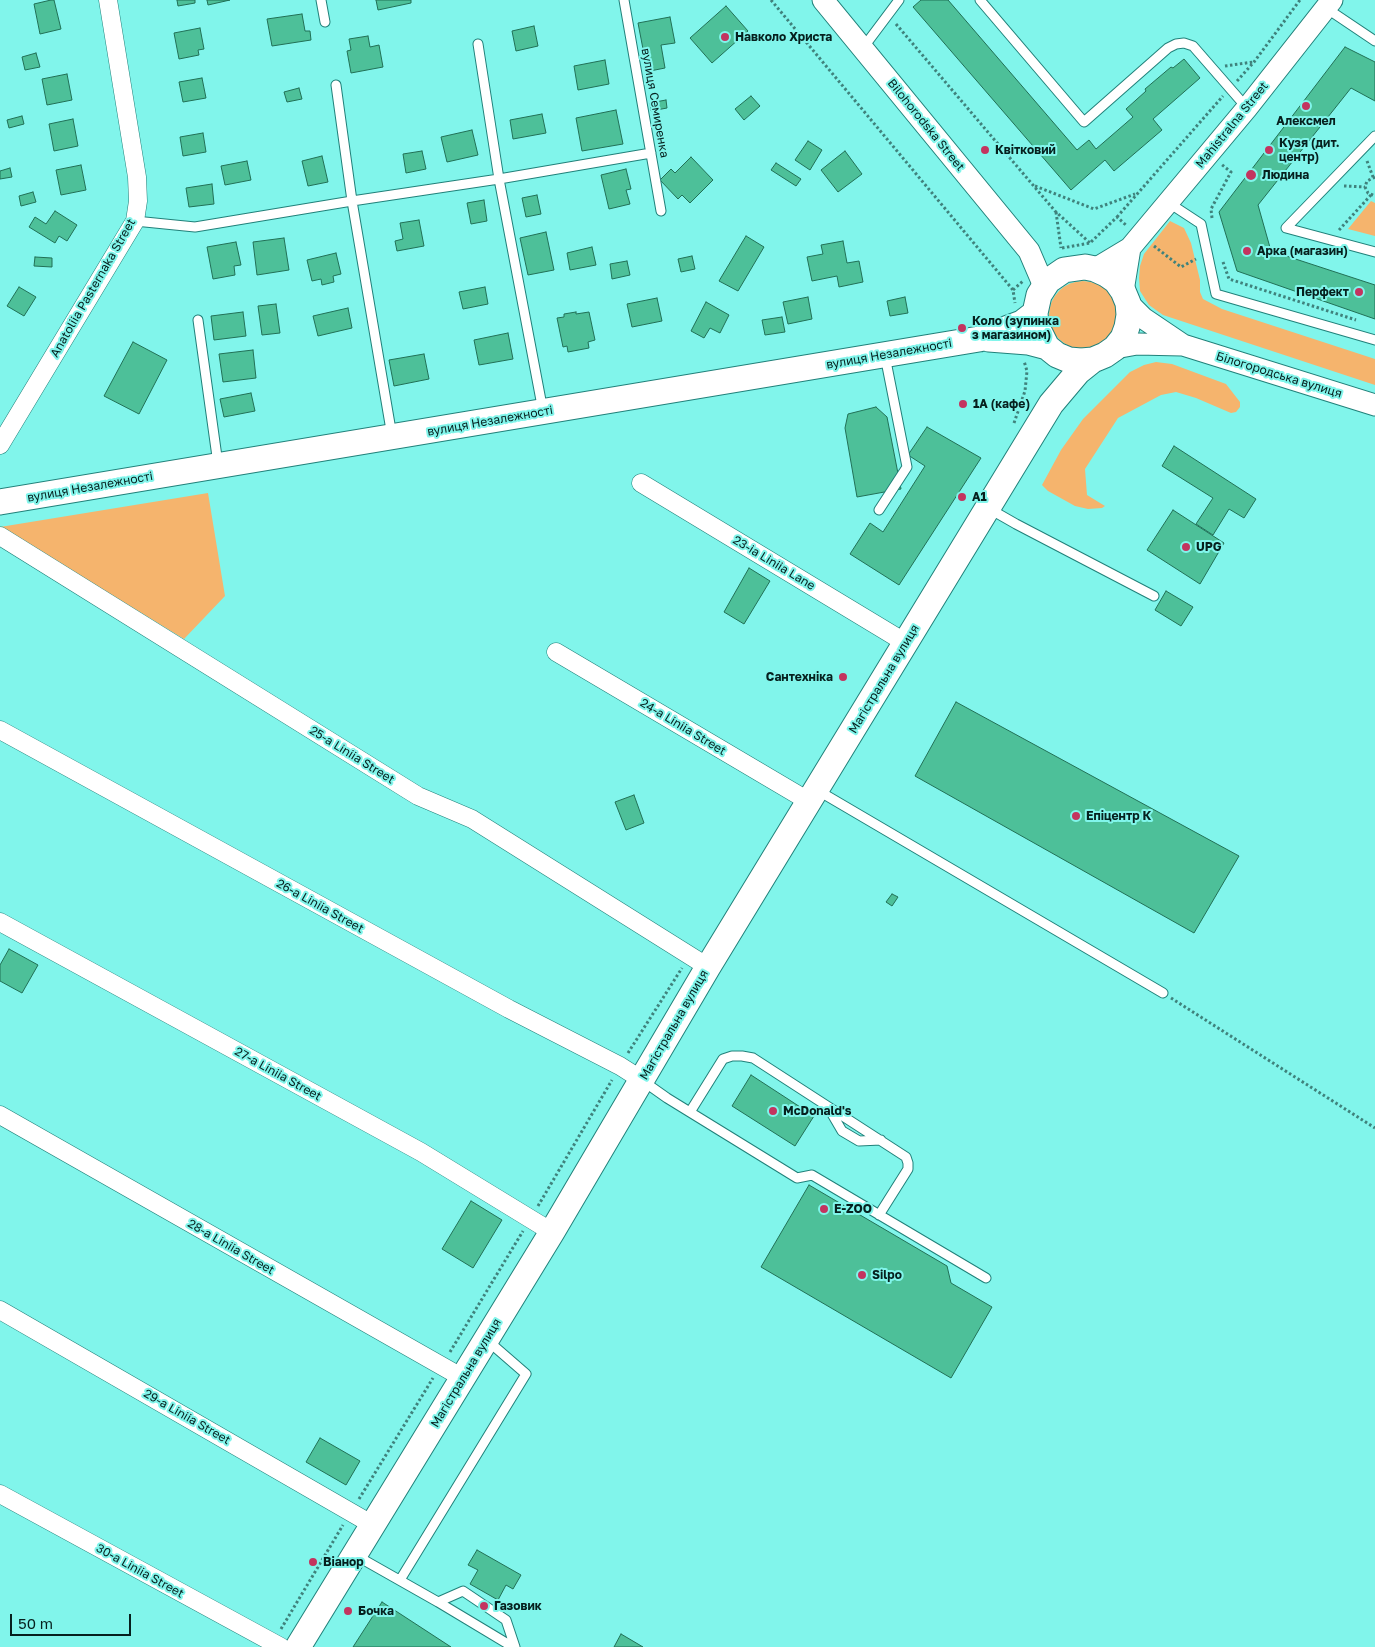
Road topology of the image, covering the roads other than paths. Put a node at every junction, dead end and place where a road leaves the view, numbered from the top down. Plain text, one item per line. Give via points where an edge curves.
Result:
1 (108, 0) edge
2 (321, 0) edge
3 (624, 0) edge
4 (823, 0) edge
5 (900, 0) edge
6 (980, 0) edge
7 (1329, 4) edge
8 (325, 22) dead end
9 (1375, 41) edge
10 (478, 44) dead end
11 (862, 48) junction
12 (336, 85) dead end
13 (1247, 108) junction
14 (1375, 136) edge
15 (651, 153) junction
16 (499, 179) junction
17 (352, 201) junction
18 (1169, 203) junction
19 (661, 211) dead end
20 (135, 221) junction
21 (1130, 248) junction
22 (1029, 251) junction
23 (1375, 252) edge
24 (1063, 259) junction
25 (1095, 269) junction
26 (1044, 286) junction
27 (1126, 297) junction
28 (1035, 313) junction
29 (198, 320) dead end
30 (979, 339) junction
31 (1375, 340) edge
32 (1182, 345) junction
33 (1115, 348) junction
34 (1050, 349) junction
35 (885, 355) junction
36 (1093, 360) junction
37 (1051, 404) junction
38 (1375, 405) edge
39 (543, 412) junction
40 (392, 437) junction
41 (0, 445) edge
42 (218, 465) junction
43 (641, 483) dead end
44 (0, 502) edge
45 (988, 508) junction
46 (879, 510) dead end
47 (0, 536) edge
48 (1154, 596) dead end
49 (906, 642) junction
50 (556, 652) dead end
51 (0, 730) edge
52 (814, 796) junction
53 (0, 922) edge
54 (699, 961) junction
55 (1163, 993) road end
56 (642, 1080) junction
57 (828, 1106) junction
58 (690, 1112) junction
59 (0, 1115) edge
60 (881, 1140) junction
61 (879, 1214) junction
62 (552, 1232) junction
63 (986, 1278) dead end
64 (0, 1310) edge
65 (486, 1340) junction
66 (463, 1378) junction
67 (0, 1494) edge
68 (373, 1525) junction
69 (355, 1555) junction
70 (400, 1580) junction
71 (438, 1602) junction
72 (277, 1645) edge
73 (298, 1647) edge
74 (514, 1647) edge

1 - 20 street, Anatoliia Pasternaka Street via 138,178
2 - 8 lane
3 - 15 lane, вулиця Семиренка
4 - 11 street, Bilohorodska Street
5 - 11 lane
6 - 13 lane via 1084,122 1168,48 1184,43 1193,46
7 - 9 lane
7 - 13 street, Mahistralna Street
10 - 16 lane
11 - 22 street, Bilohorodska Street
12 - 17 lane
13 - 18 street, Mahistralna Street
14 - 23 lane via 1286,228
15 - 16 lane
15 - 19 lane, вулиця Семиренка
16 - 17 lane
16 - 39 lane
17 - 20 lane via 195,227
17 - 40 lane
18 - 21 street, Mahistralna Street
18 - 31 lane via 1202,224 1216,294
20 - 41 street, Anatoliia Pasternaka Street
21 - 25 street
21 - 27 street
22 - 24 street
22 - 26 street
24 - 25 main road via 1074,268
24 - 26 main road
25 - 27 main road via 1116,281
26 - 28 main road
27 - 32 street via 1143,318
27 - 33 main road via 1127,327
28 - 30 main road via 1022,323
28 - 34 main road via 1036,326
29 - 42 lane
30 - 34 main road via 1028,342
30 - 35 main road, вулиця Незалежності
32 - 33 street via 1137,344
32 - 38 street, Білогородська вулиця
33 - 36 main road
34 - 36 main road via 1069,360
34 - 37 main road via 1054,382
35 - 39 main road, вулиця Незалежності
35 - 46 lane via 907,467
36 - 37 main road, Магістральна вулиця
37 - 45 main road, Магістральна вулиця
39 - 40 main road, вулиця Незалежності
40 - 42 main road, вулиця Незалежності
42 - 44 main road, вулиця Незалежності
43 - 49 street, 23-ia Liniia Lane
45 - 48 lane
45 - 49 main road, Магістральна вулиця
47 - 54 street, 25-a Liniia Street via 418,796 472,819
49 - 52 main road, Магістральна вулиця
50 - 52 street, 24-a Liniia Street
51 - 56 street, 26-a Liniia Street
52 - 54 main road, Магістральна вулиця
52 - 55 lane
53 - 62 street, 27-a Liniia Street via 421,1152
54 - 56 main road, Магістральна вулиця
56 - 58 lane
56 - 62 main road, Магістральна вулиця
57 - 58 lane via 753,1058 732,1056 723,1059
57 - 60 lane
57 - 60 lane via 842,1131 858,1141
58 - 61 lane via 797,1178 812,1175
59 - 66 street, 28-a Liniia Street
60 - 61 lane via 906,1157 908,1169
61 - 63 lane
62 - 65 main road, Магістральна вулиця
64 - 68 street, 29-a Liniia Street
65 - 66 main road, Магістральна вулиця
65 - 70 lane via 526,1374
66 - 68 main road, Магістральна вулиця
67 - 72 street, 30-a Liniia Street
68 - 69 main road, Магістральна вулиця
69 - 70 lane
69 - 73 main road, Магістральна вулиця
70 - 71 lane
71 - 74 lane
71 - 74 lane via 463,1591 506,1620

